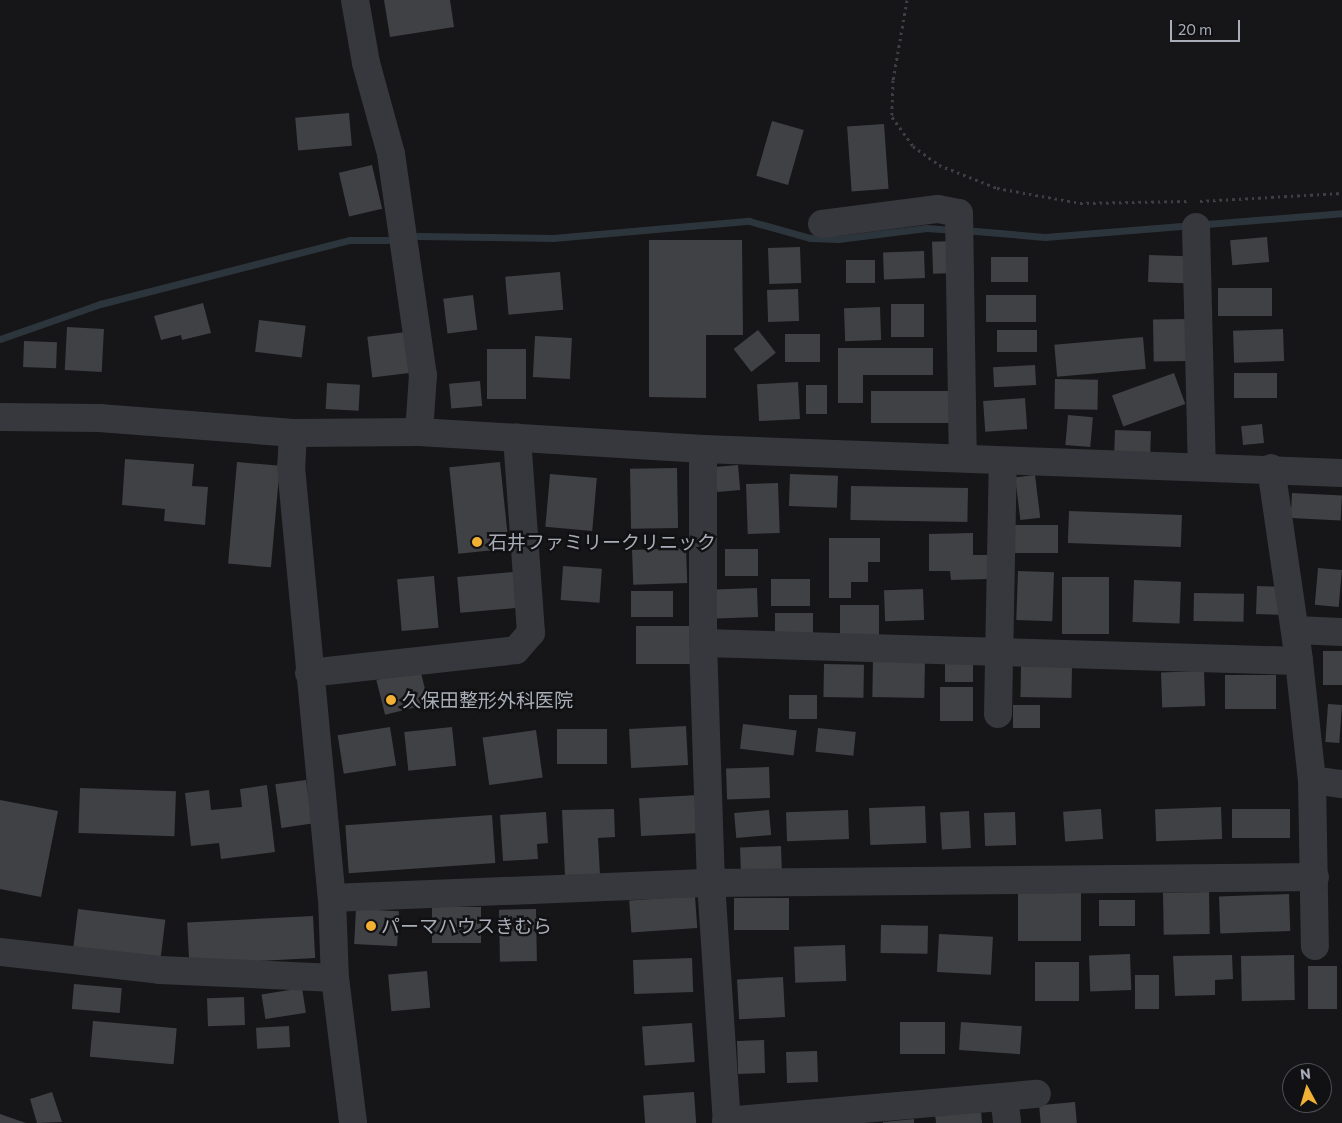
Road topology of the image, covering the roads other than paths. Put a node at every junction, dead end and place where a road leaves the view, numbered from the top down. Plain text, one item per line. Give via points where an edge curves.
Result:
1 (355, 0) edge
2 (822, 224) dead end
3 (1196, 227) dead end
4 (0, 417) edge
5 (293, 432) junction
6 (419, 432) junction
7 (517, 438) junction
8 (703, 449) junction
9 (963, 458) junction
10 (1003, 461) junction
11 (1202, 466) junction
12 (1272, 468) junction
13 (1342, 473) edge
14 (1295, 630) junction
15 (1342, 632) edge
16 (703, 644) junction
17 (1001, 653) junction
18 (1300, 661) junction
19 (308, 672) junction
20 (998, 714) dead end
21 (1312, 780) junction
22 (1342, 784) edge
23 (1315, 876) junction
24 (711, 883) junction
25 (332, 898) junction
26 (1315, 946) dead end
27 (0, 952) edge
28 (335, 978) junction
29 (1037, 1094) dead end
30 (1006, 1110) edge
31 (726, 1122) edge
32 (353, 1123) edge

1 - 6 street via 366,62 391,154 423,375
2 - 9 street via 938,210 959,214
3 - 11 street
4 - 5 street via 98,418
5 - 6 street
5 - 19 street via 291,467
6 - 7 street
7 - 8 street
7 - 19 street via 531,633 516,650
8 - 9 street
8 - 16 street
9 - 10 street
10 - 11 street
10 - 17 street
11 - 12 street
12 - 13 street
12 - 14 street
14 - 15 street
14 - 18 street
16 - 17 street
16 - 24 street
17 - 18 street
17 - 20 street
18 - 21 street
19 - 25 street
21 - 22 street
21 - 23 street
23 - 24 street
23 - 26 street
24 - 25 street
24 - 31 street
25 - 28 street
27 - 28 street via 160,970
28 - 32 street
29 - 30 street
30 - 31 street

